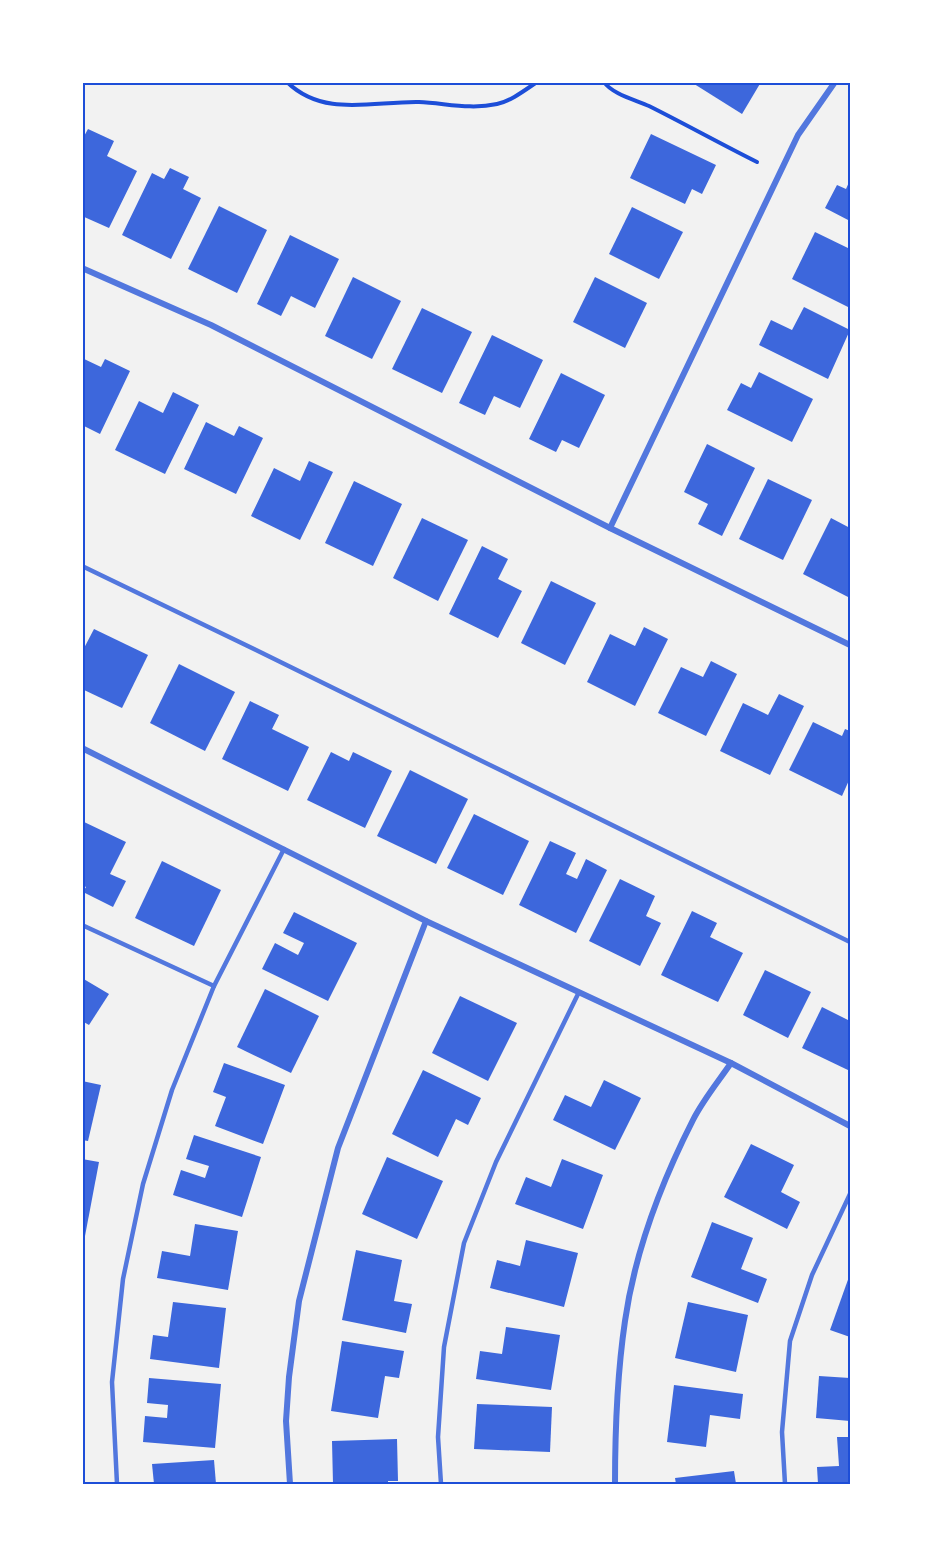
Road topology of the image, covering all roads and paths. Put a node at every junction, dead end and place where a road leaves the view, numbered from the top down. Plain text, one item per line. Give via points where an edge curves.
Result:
1 (287, 82) edge
2 (537, 82) edge
3 (604, 82) edge
4 (835, 82) edge
5 (757, 162) dead end
6 (82, 268) edge
7 (610, 528) junction
8 (82, 566) edge
9 (850, 645) edge
10 (82, 748) edge
11 (284, 849) junction
12 (426, 921) junction
13 (82, 925) edge
14 (850, 942) edge
15 (214, 986) junction
16 (579, 992) junction
17 (731, 1063) junction
18 (850, 1126) edge
19 (850, 1194) edge
20 (117, 1485) edge
21 (290, 1485) edge
22 (441, 1485) edge
23 (615, 1485) edge
24 (785, 1485) edge

1 - 2 path via 308,98 323,103 348,106 419,102 464,107 501,103
3 - 5 path via 616,92
4 - 7 street via 798,135
6 - 7 street via 211,325
7 - 9 street
8 - 14 lane
10 - 11 street
11 - 12 street
11 - 15 lane
12 - 16 street
12 - 21 street via 338,1149 299,1300 286,1422
13 - 15 lane
15 - 20 lane via 172,1090 143,1184 123,1279 112,1382
16 - 17 street
16 - 22 lane via 496,1162 464,1243 444,1347 438,1437
17 - 18 street
17 - 23 street via 694,1118 659,1192 638,1256 618,1379
19 - 24 lane via 812,1275 790,1341 782,1432

